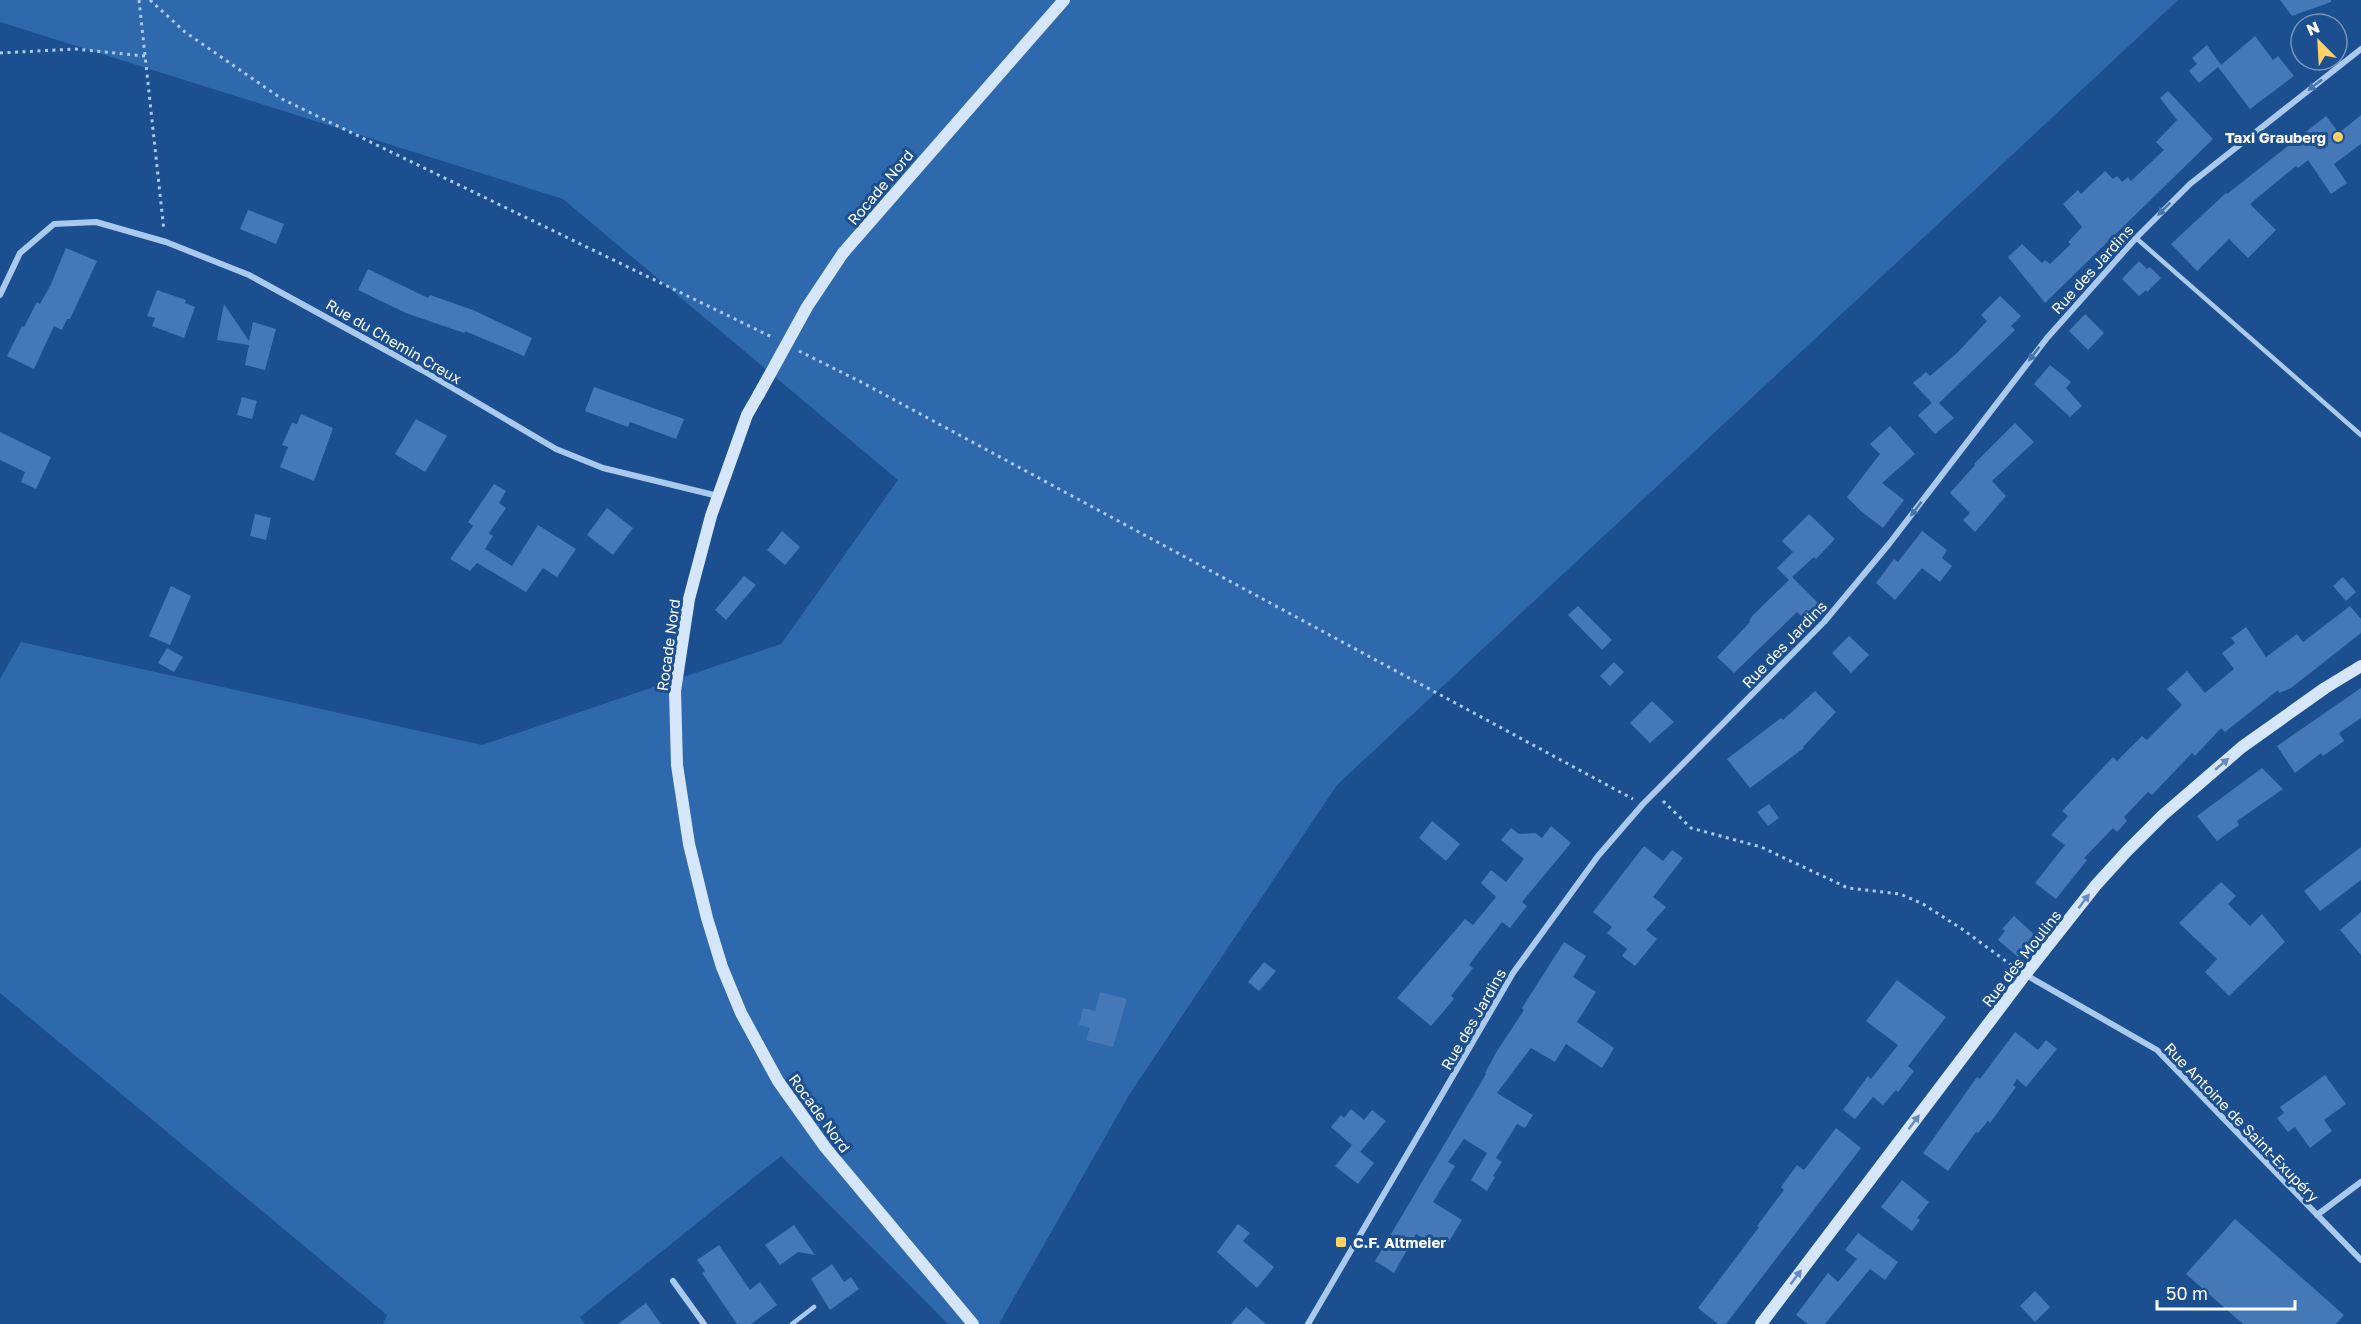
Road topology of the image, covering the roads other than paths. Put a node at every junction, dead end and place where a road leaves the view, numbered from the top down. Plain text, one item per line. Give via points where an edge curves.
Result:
1 (1064, 0) edge
2 (2361, 49) edge
3 (2136, 238) junction
4 (0, 295) edge
5 (2361, 435) edge
6 (718, 496) junction
7 (2361, 666) edge
8 (2025, 975) junction
9 (2361, 1182) edge
10 (2317, 1215) junction
11 (2361, 1260) edge
12 (673, 1281) dead end
13 (814, 1307) dead end
14 (704, 1324) edge
15 (792, 1324) edge
16 (973, 1324) edge
17 (1308, 1324) edge
18 (1761, 1324) edge

1 - 6 main road, Rocade Nord, bridge via 843,253 807,307 747,415
2 -> 3 street, Rue des Jardins via 2190,184
3 - 5 lane
3 -> 17 street, Rue des Jardins via 2047,338 1824,622 1643,804 1598,856 1513,973
4 - 6 street, Rue du Chemin Creux via 20,253 54,224 96,222 166,242 249,275 556,449 603,468
6 - 16 main road, Rocade Nord via 689,599 675,691 677,765 689,844 722,967 741,1012 800,1115
8 -> 7 main road, Rue des Moulins via 2096,885 2163,815 2242,747
8 - 10 street, Rue Antoine de Saint-Exupéry via 2157,1050
18 -> 8 main road, Rue des Moulins
9 - 10 street, Rue Antoine de Saint-Exupéry
10 - 11 street, Rue Antoine de Saint-Exupéry
12 - 14 street
13 - 15 lane

